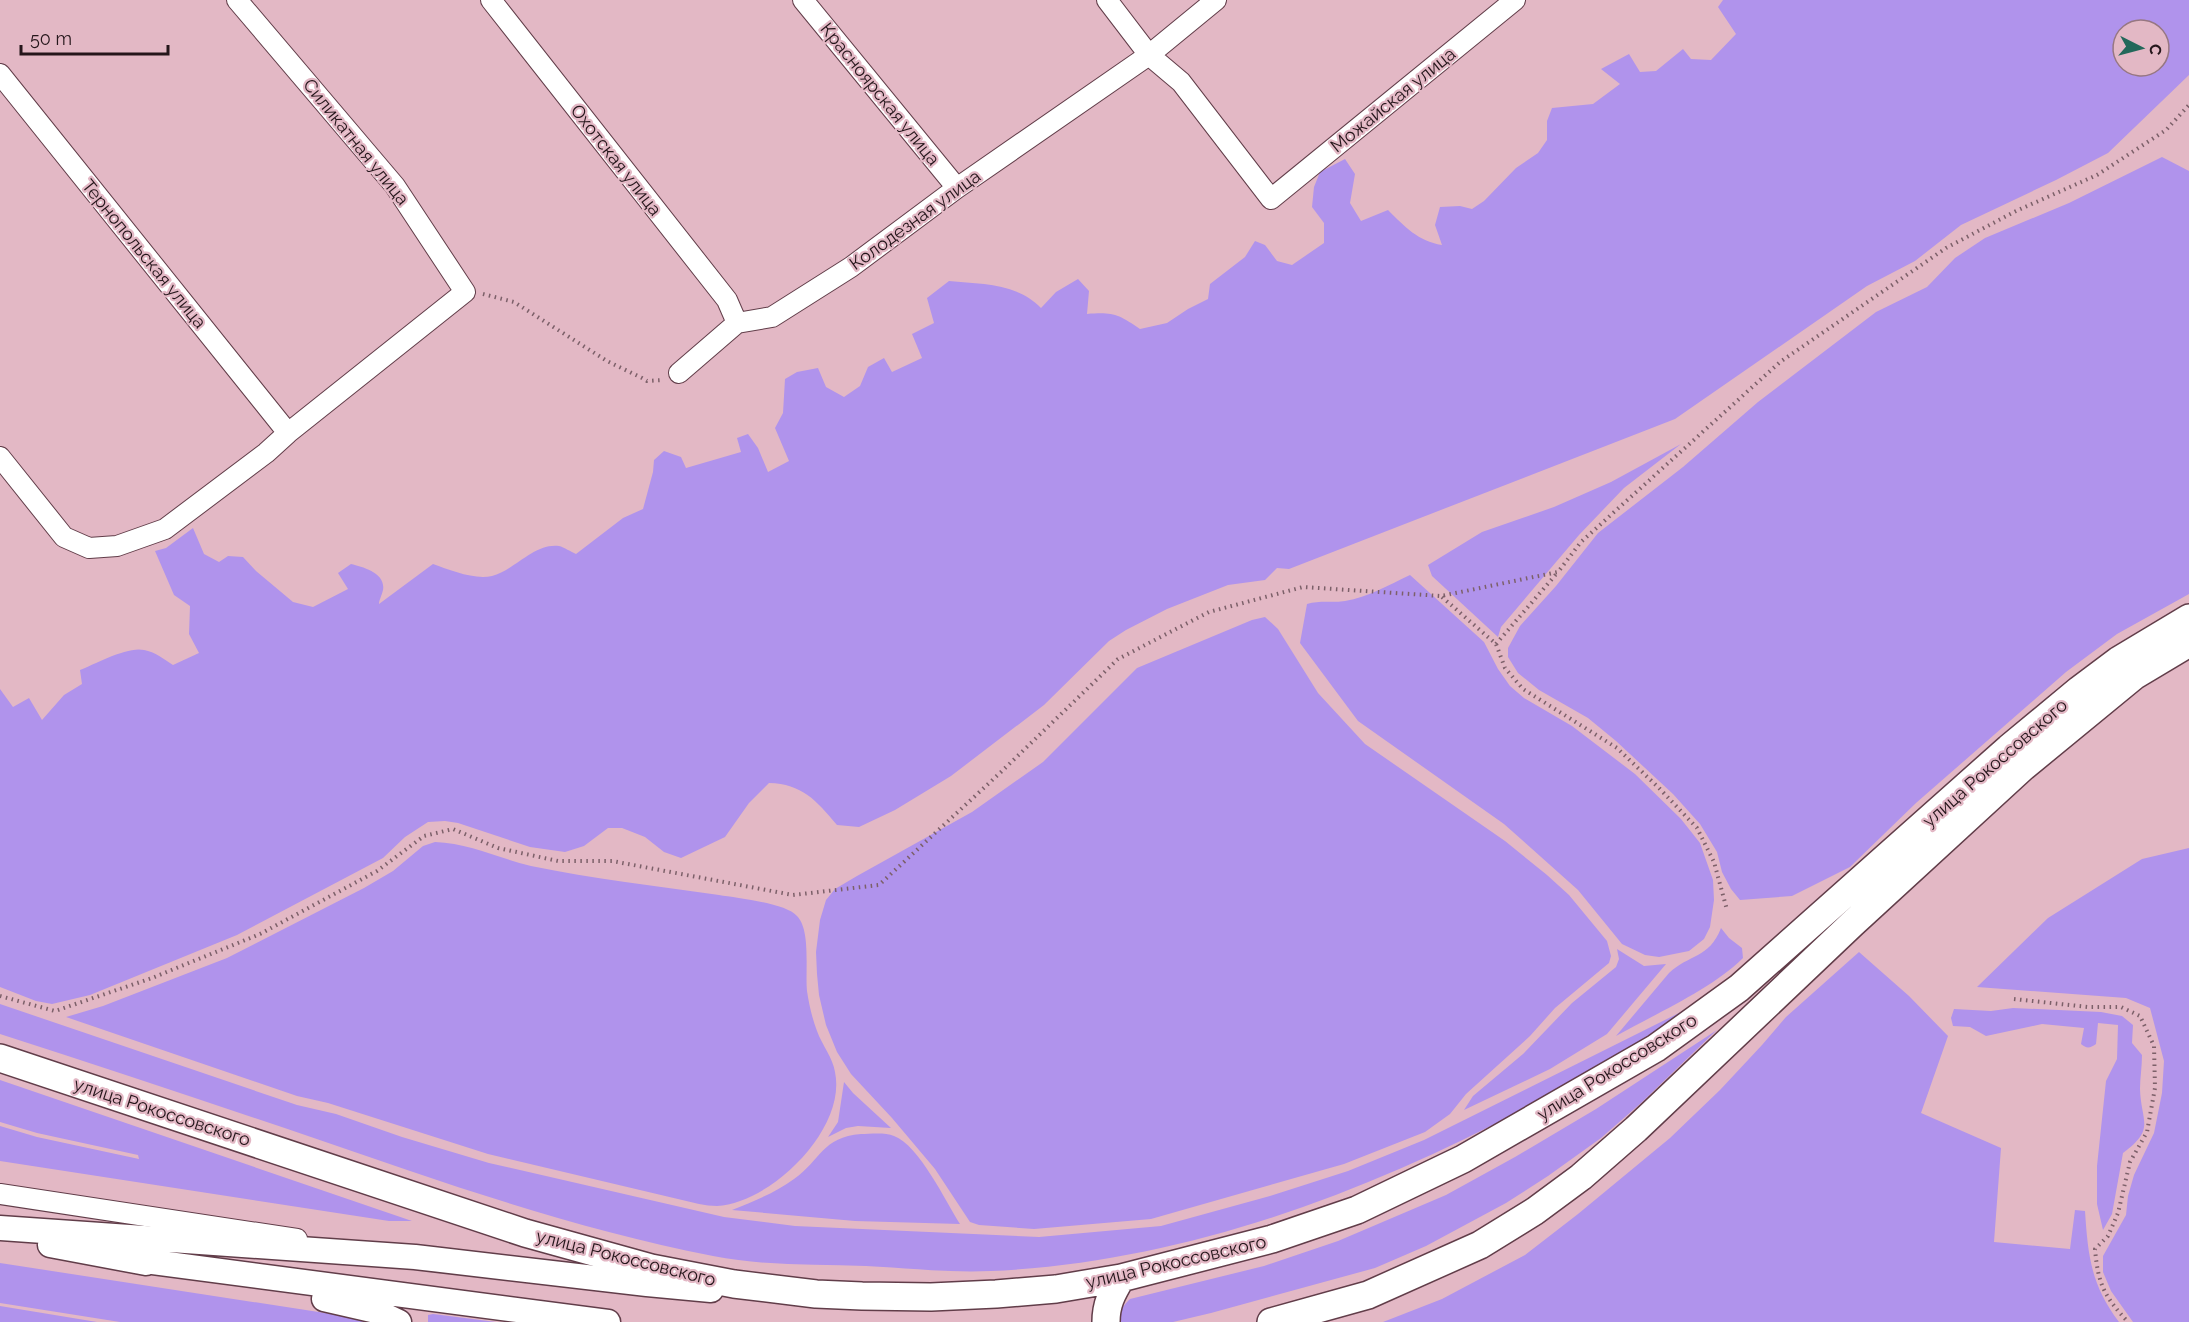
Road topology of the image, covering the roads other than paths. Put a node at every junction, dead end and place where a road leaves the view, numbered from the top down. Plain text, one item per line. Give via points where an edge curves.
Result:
1 (237, 0) edge
2 (492, 0) edge
3 (803, 0) edge
4 (1107, 0) edge
5 (1216, 0) edge
6 (1515, 0) edge
7 (1149, 55) junction
8 (0, 74) edge
9 (957, 188) junction
10 (736, 322) junction
11 (678, 373) road end
12 (288, 433) junction
13 (0, 457) edge
14 (2189, 618) edge
15 (2189, 643) edge
16 (0, 1058) edge
17 (0, 1194) edge
18 (0, 1228) edge
19 (0, 1237) edge
20 (415, 1257) junction
21 (130, 1259) junction
22 (1121, 1278) junction
23 (816, 1294) junction
24 (399, 1322) edge
25 (608, 1322) edge
26 (1106, 1322) edge
27 (1271, 1322) edge

1 - 12 street, Силикатная улица via 395,186 465,292
2 - 10 street, Охотская улица via 727,300
3 - 9 street, Красноярская улица
4 - 7 street
5 - 7 street, Колодезная улица
6 - 7 street, Можайская улица via 1271,199 1181,82
7 - 9 street, Колодезная улица
8 - 12 street, Тернопольская улица
9 - 10 street, Колодезная улица via 851,267 772,317
10 - 11 street
12 - 13 street via 165,529 117,546 89,548 64,537
14 - 22 highway, улица Рокоссовского via 2119,660 2079,690 1739,988 1656,1048 1463,1159 1358,1210 1272,1239
15 - 27 highway, улица Рокоссовского via 2134,676 2022,768 1581,1177 1480,1245 1368,1295
16 - 23 highway, улица Рокоссовского via 525,1233 651,1268
17 - 20 street
18 - 20 main road
19 - 21 main road
20 - 23 main road via 647,1284
21 - 24 main road via 376,1311
21 - 25 main road
22 - 23 highway, улица Рокоссовского via 1056,1289 942,1297
22 - 26 highway via 1110,1296

